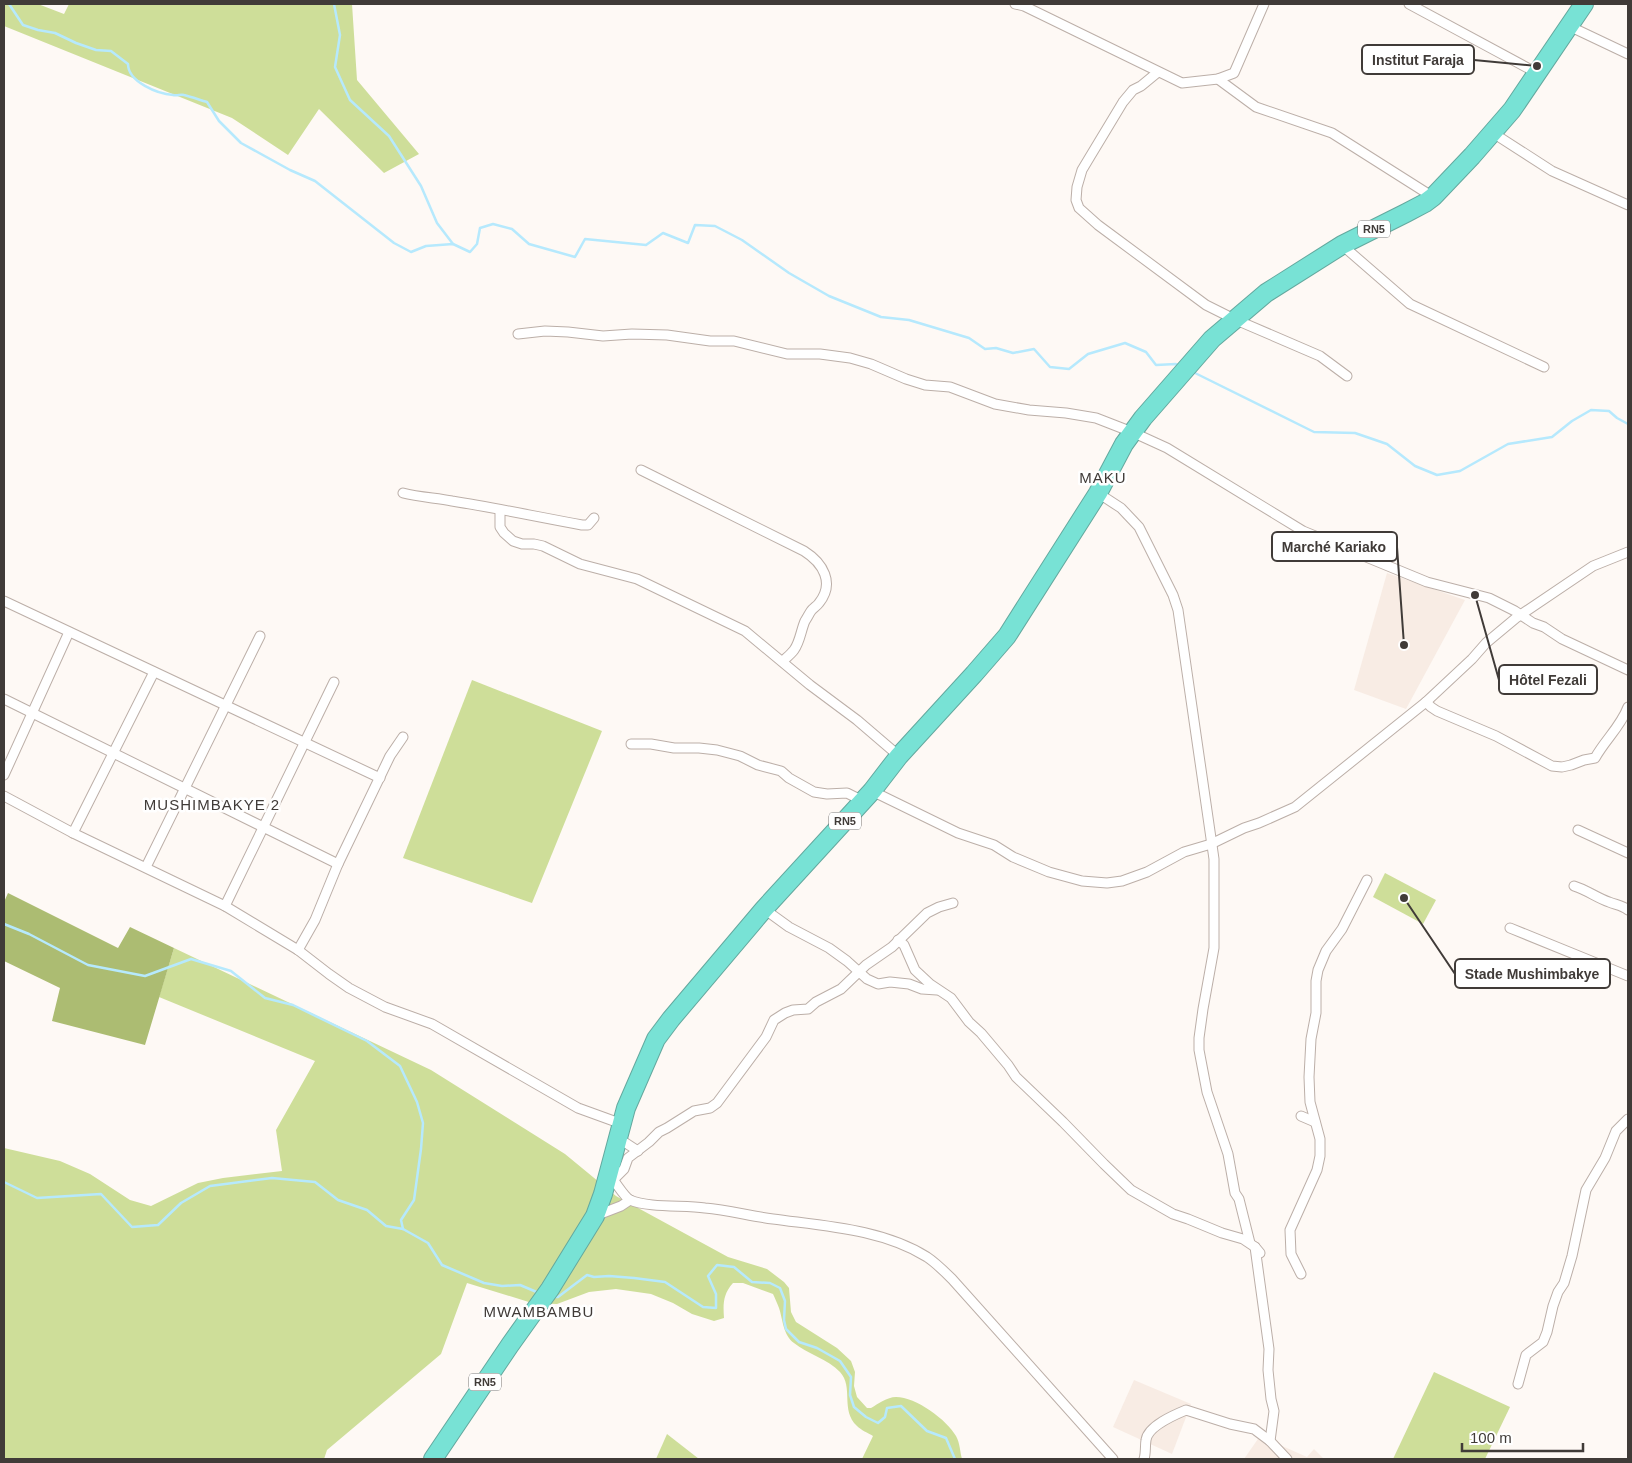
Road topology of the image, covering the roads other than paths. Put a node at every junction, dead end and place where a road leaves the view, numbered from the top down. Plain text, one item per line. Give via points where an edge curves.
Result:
1 (1015, 4) edge
2 (1264, 4) edge
3 (1409, 4) edge
4 (1583, 4) edge
5 (1569, 26) junction
6 (1628, 54) edge
7 (1158, 72) junction
8 (1538, 73) junction
9 (1218, 80) junction
10 (1493, 133) junction
11 (1433, 196) junction
12 (1628, 205) edge
13 (1342, 245) junction
14 (1234, 320) junction
15 (518, 334) dead end
16 (1544, 367) dead end
17 (1347, 376) dead end
18 (1132, 432) junction
19 (641, 470) dead end
20 (403, 493) dead end
21 (1098, 493) junction
22 (500, 510) junction
23 (594, 518) dead end
24 (1628, 552) edge
25 (4, 601) edge
26 (1520, 615) junction
27 (68, 632) junction
28 (260, 636) dead end
29 (783, 662) junction
30 (1628, 670) edge
31 (154, 672) junction
32 (334, 682) dead end
33 (4, 698) edge
34 (1426, 702) junction
35 (226, 705) junction
36 (1628, 706) edge
37 (32, 712) junction
38 (403, 737) dead end
39 (304, 742) junction
40 (631, 744) dead end
41 (114, 752) junction
42 (899, 756) junction
43 (4, 775) edge
44 (380, 778) junction
45 (185, 788) junction
46 (4, 796) edge
47 (868, 796) junction
48 (263, 826) junction
49 (1578, 830) dead end
50 (73, 833) junction
51 (1211, 844) junction
52 (1628, 853) edge
53 (338, 864) junction
54 (146, 867) junction
55 (1367, 880) dead end
56 (1574, 886) dead end
57 (953, 903) dead end
58 (224, 906) junction
59 (764, 910) junction
60 (1628, 910) edge
61 (1510, 928) dead end
62 (898, 940) junction
63 (298, 950) junction
64 (860, 971) junction
65 (1628, 976) edge
66 (938, 990) junction
67 (1302, 1116) dead end
68 (1628, 1119) edge
69 (1315, 1122) junction
70 (1624, 1128) edge
71 (620, 1131) junction
72 (638, 1151) junction
73 (611, 1177) junction
74 (630, 1200) junction
75 (594, 1216) junction
76 (1255, 1248) junction
77 (1301, 1274) dead end
78 (1518, 1384) dead end
79 (1270, 1441) junction
80 (433, 1459) edge
81 (1113, 1459) edge
82 (1144, 1459) edge
83 (1287, 1459) edge

1 - 7 street
2 - 9 street via 1234,73
3 - 8 street
4 - 5 highway, RN5
5 - 6 street
5 - 8 highway, RN5
7 - 9 street via 1182,83
7 - 14 street via 1133,90 1123,102 1082,170 1076,200 1079,208 1098,225 1206,305
8 - 10 highway, RN5
9 - 11 street via 1256,107 1332,133
10 - 11 highway, RN5
10 - 12 street via 1552,171
11 - 13 highway, RN5
13 - 14 highway, RN5 via 1266,293
13 - 16 street via 1410,304
14 - 17 street via 1320,356
14 - 18 highway, RN5 via 1185,368
15 - 18 street via 545,331 603,336 667,334 710,342 734,341 787,354 831,355 871,364 925,385 950,387 995,404 1096,418
18 - 21 highway, RN5
18 - 26 street via 1167,448 1304,531 1427,582 1489,598
19 - 29 street via 813,556 826,574 825,591 819,605 811,610 794,650
20 - 22 street
21 - 42 highway, RN5 via 1007,636
21 - 51 street via 1121,508 1139,527 1173,595 1182,633
22 - 23 street via 582,525 588,525
22 - 29 street via 500,527 513,540 543,546 580,564 644,582 745,631
24 - 26 street via 1582,573
25 - 27 street
26 - 30 street
26 - 34 street via 1486,643
27 - 31 street
27 - 37 street
28 - 35 street
29 - 42 street
31 - 35 street
31 - 41 street
32 - 39 street
33 - 37 street
34 - 36 street via 1431,708 1558,767 1596,758
34 - 51 street via 1295,807
35 - 39 street
35 - 45 street
37 - 41 street
37 - 43 street
38 - 44 street
39 - 44 street
39 - 48 street
40 - 47 street via 717,750 780,771 814,792
41 - 45 street
41 - 50 street
42 - 47 highway, RN5
44 - 53 street
45 - 48 street
45 - 54 street
46 - 50 street
47 - 51 street via 994,845 1049,872 1082,881 1122,881 1184,852
47 - 59 highway, RN5
48 - 53 street
48 - 58 street
49 - 52 street
50 - 54 street
51 - 76 street via 1215,935 1199,1050 1207,1092 1228,1154 1235,1193
53 - 63 street via 315,920
54 - 58 street
55 - 69 street via 1318,970 1309,1066 1310,1102
56 - 60 street
57 - 62 street via 927,913
58 - 63 street
59 - 64 street via 829,948
59 - 71 highway, RN5 via 656,1039 632,1092
61 - 65 street
62 - 64 street
62 - 66 street via 904,945 915,970
63 - 71 street via 370,999 398,1013 432,1024
64 - 66 street via 878,984 890,982
64 - 72 street via 841,989 808,1009 793,1010 774,1020 766,1037 717,1103 683,1117
66 - 76 street via 951,998 1016,1077 1132,1190 1173,1214 1243,1239
67 - 69 street
68 - 70 street
69 - 77 street via 1320,1139 1318,1164 1290,1230 1291,1254
70 - 78 street via 1616,1131 1586,1190 1579,1230 1564,1283 1553,1306 1548,1332 1543,1342 1526,1355
71 - 72 street
71 - 73 highway, RN5
72 - 73 street via 628,1158 624,1169
73 - 74 street
73 - 75 highway, RN5
74 - 75 street
74 - 81 street via 707,1208 855,1231 890,1240 920,1253 952,1279
75 - 80 highway, RN5 via 550,1289
76 - 79 street via 1274,1411
79 - 82 street via 1254,1429 1186,1410 1154,1427 1146,1440
79 - 83 street

